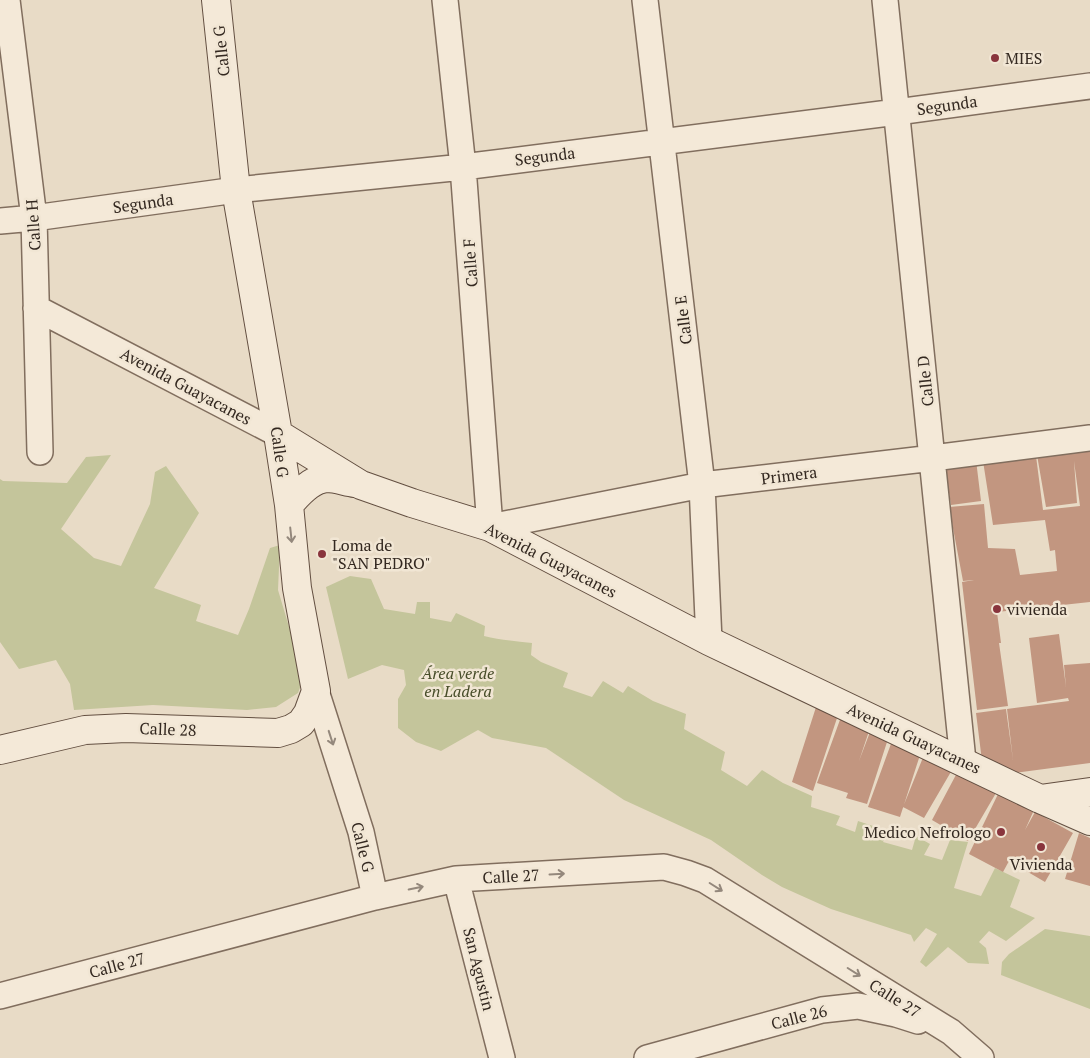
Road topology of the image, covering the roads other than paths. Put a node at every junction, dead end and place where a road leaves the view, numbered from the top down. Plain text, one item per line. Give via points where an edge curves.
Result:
1 (7, 0) edge
2 (216, 0) edge
3 (445, 0) edge
4 (645, 0) edge
5 (885, 0) edge
6 (1090, 86) edge
7 (897, 112) junction
8 (661, 141) junction
9 (463, 167) junction
10 (236, 190) junction
11 (34, 218) junction
12 (0, 221) edge
13 (36, 308) junction
14 (278, 434) junction
15 (1090, 438) edge
16 (40, 452) dead end
17 (933, 458) junction
18 (361, 484) junction
19 (702, 485) junction
20 (289, 505) junction
21 (490, 527) junction
22 (709, 641) junction
23 (316, 691) junction
24 (0, 750) edge
25 (964, 762) junction
26 (1090, 792) edge
27 (1040, 799) junction
28 (1090, 821) edge
29 (456, 879) junction
30 (375, 897) junction
31 (0, 996) edge
32 (951, 1032) junction
33 (502, 1058) edge
34 (647, 1058) edge
35 (981, 1058) edge

1 - 11 street, Calle H
2 - 10 street, Calle G
3 - 9 street, Calle F
4 - 8 street, Calle E
5 - 7 street, Calle D
6 - 7 street, Segunda
7 - 8 street, Segunda
7 - 17 street, Calle D
8 - 9 street, Segunda
8 - 19 street, Calle E
9 - 10 street, Segunda
9 - 21 street, Calle F
10 - 11 street, Segunda
10 - 14 street, Calle G
11 - 12 street, Segunda
11 - 13 street, Calle H
13 - 14 street, Avenida Guayacanes
13 - 16 street, Calle H
14 - 18 street, Avenida Guayacanes
14 - 20 street, Calle G
15 - 17 street, Primera
17 - 19 street, Primera
17 - 25 street, Calle D
18 - 20 street via 327,478 302,490
18 - 21 street, Avenida Guayacanes
19 - 21 street, Primera
19 - 22 street, Calle E
20 -> 23 street, Calle G via 297,588
21 - 22 street, Avenida Guayacanes
22 - 25 street, Avenida Guayacanes
23 - 24 street, Calle 28 via 308,713 300,723 278,733 126,728 84,730
23 -> 30 street, Calle G via 361,832
25 - 27 street, Avenida Guayacanes
26 - 27 street
27 - 28 street, Avenida Guayacanes
30 -> 29 street, Calle 27
29 -> 32 street, Calle 27 via 664,867 686,873 705,880
29 - 33 street, San Agustin
30 - 31 street, Calle 27
32 - 34 street, Calle 26 via 896,1014 858,1006 822,1010
32 - 35 street, Calle 27

